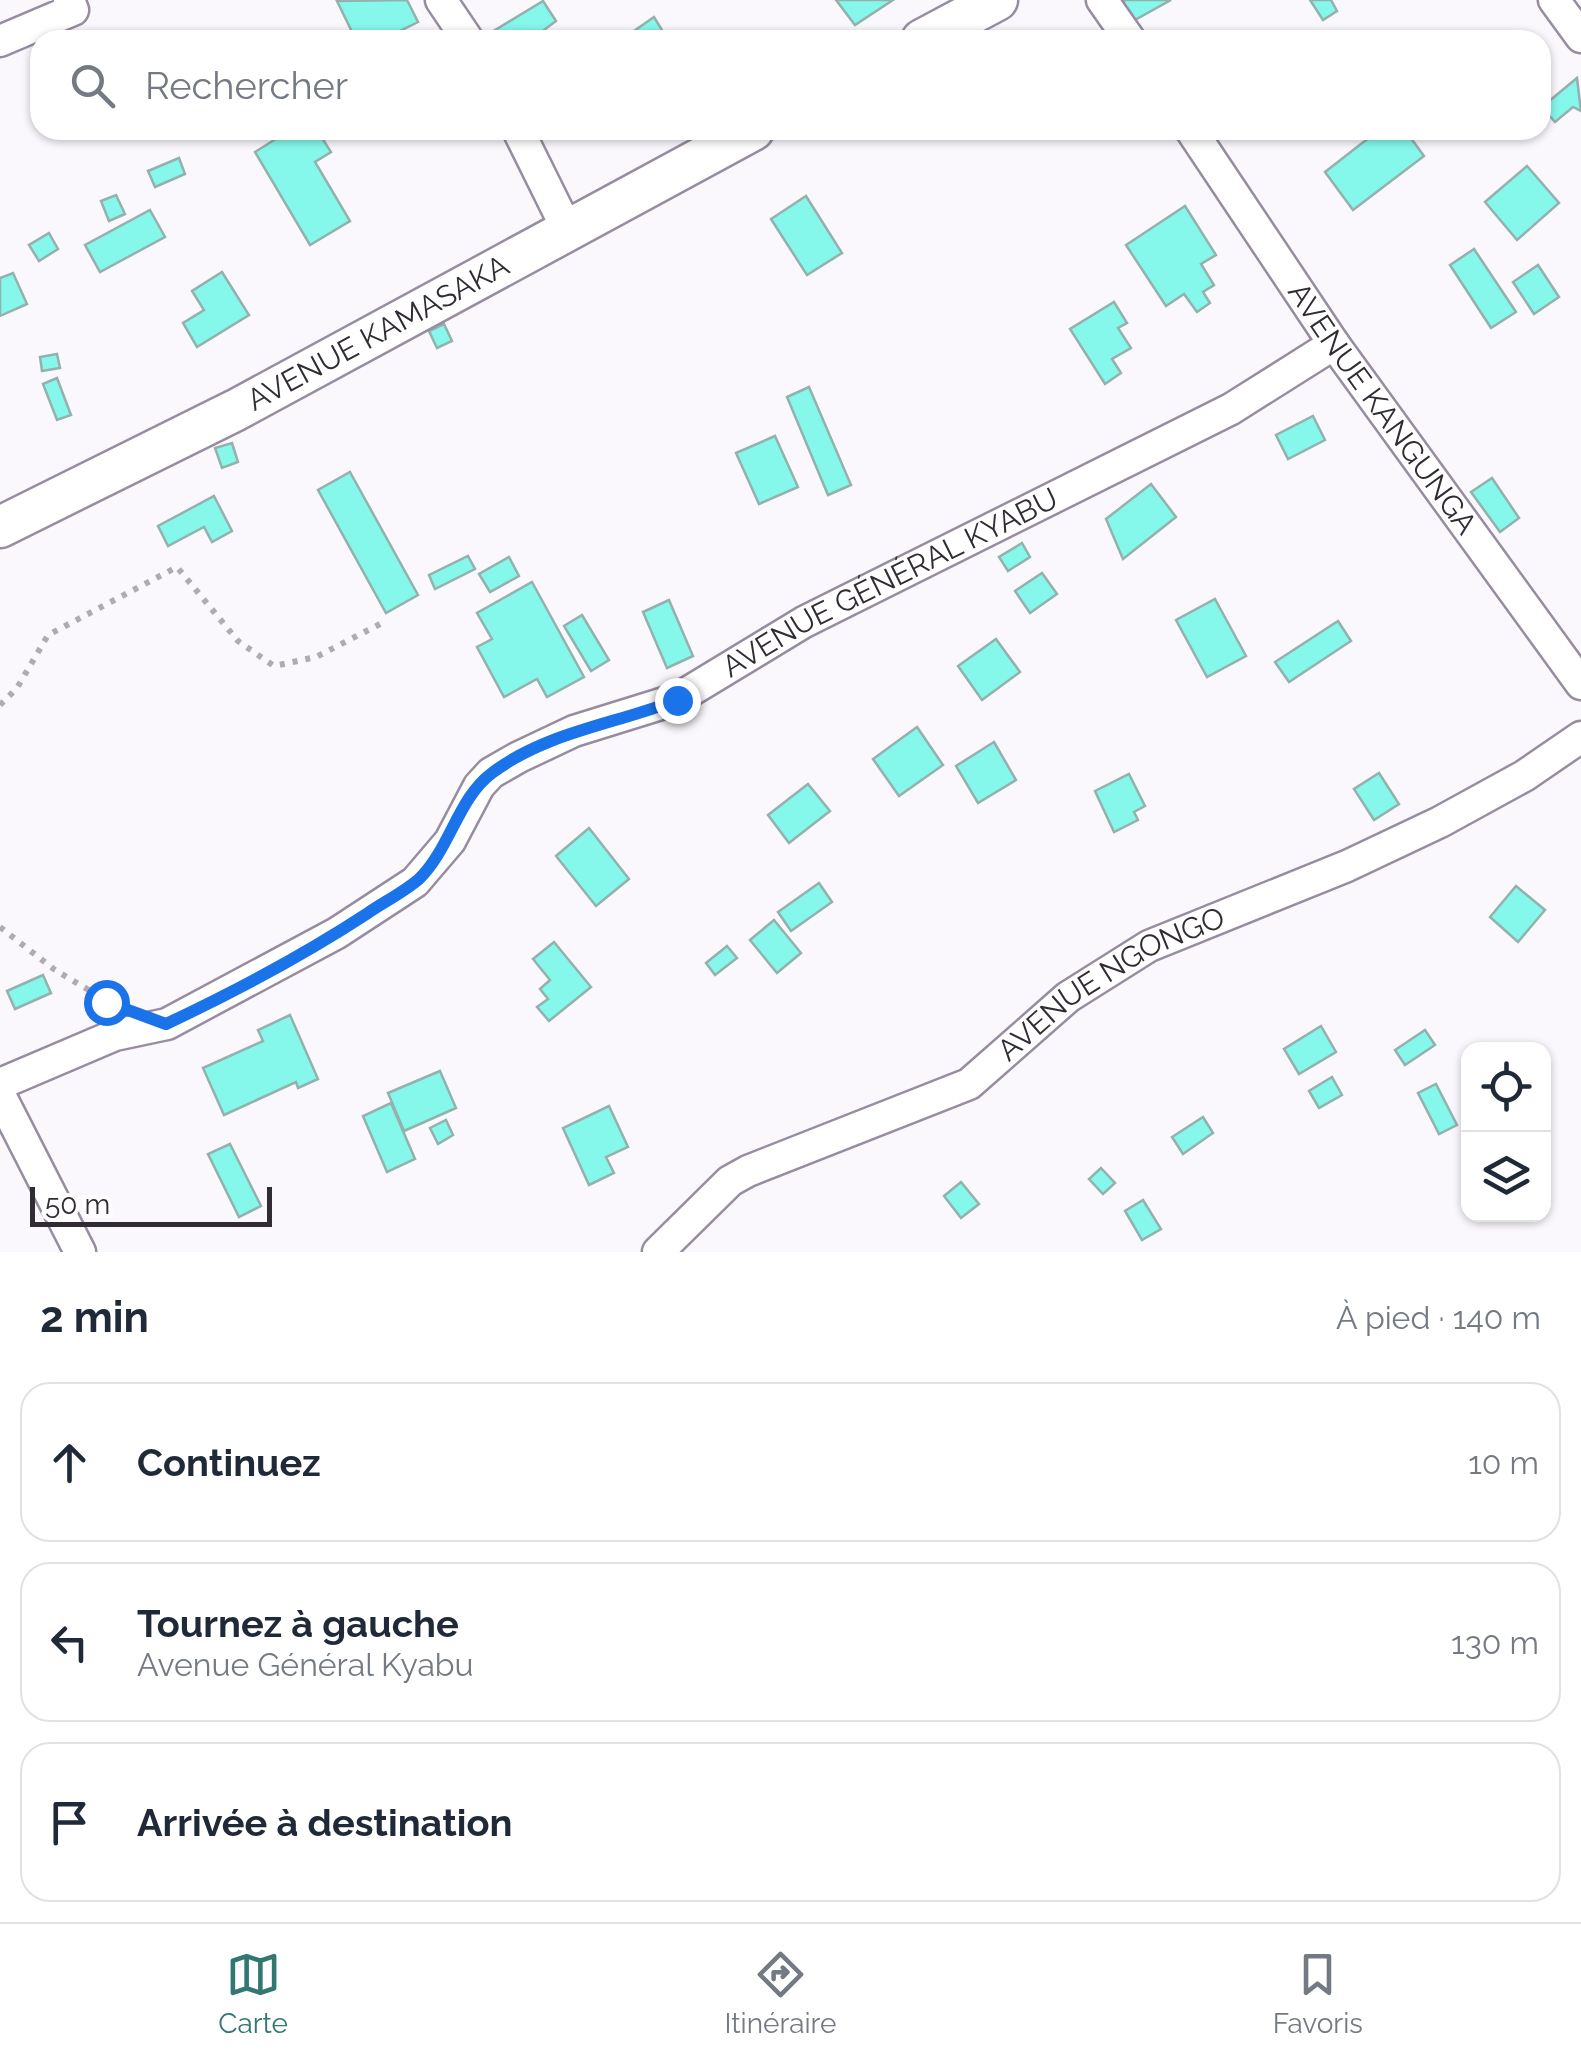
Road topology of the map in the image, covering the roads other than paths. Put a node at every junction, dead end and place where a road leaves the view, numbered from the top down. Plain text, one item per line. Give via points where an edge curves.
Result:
1 (441, 0) edge
2 (997, 0) edge
3 (1102, 0) edge
4 (1554, 0) edge
5 (76, 3) edge
6 (461, 30) edge
7 (941, 30) edge
8 (1123, 30) edge
9 (1581, 36) edge
10 (0, 41) edge
11 (523, 140) edge
12 (734, 140) edge
13 (1198, 140) edge
14 (567, 229) junction
15 (1334, 344) junction
16 (0, 527) edge
17 (1581, 684) edge
18 (1581, 737) edge
19 (0, 1084) edge
20 (0, 1094) edge
21 (80, 1252) edge
22 (658, 1252) edge

1 - 6 street
2 - 7 street
3 - 8 street
4 - 9 street
5 - 10 street
11 - 14 street
12 - 14 street, AVENUE KAMASAKA
13 - 15 street, AVENUE KANGUNGA
14 - 16 street, AVENUE KAMASAKA via 236,410
15 - 17 street, AVENUE KANGUNGA
15 - 19 street, AVENUE GÉNÉRAL KYABU via 1231,410 804,622 677,700 574,731 505,765 479,786 450,840 416,882 337,933 166,1024 115,1036
18 - 22 street, AVENUE NGONGO via 1440,822 1149,946 1068,997 968,1084 748,1171
20 - 21 street

